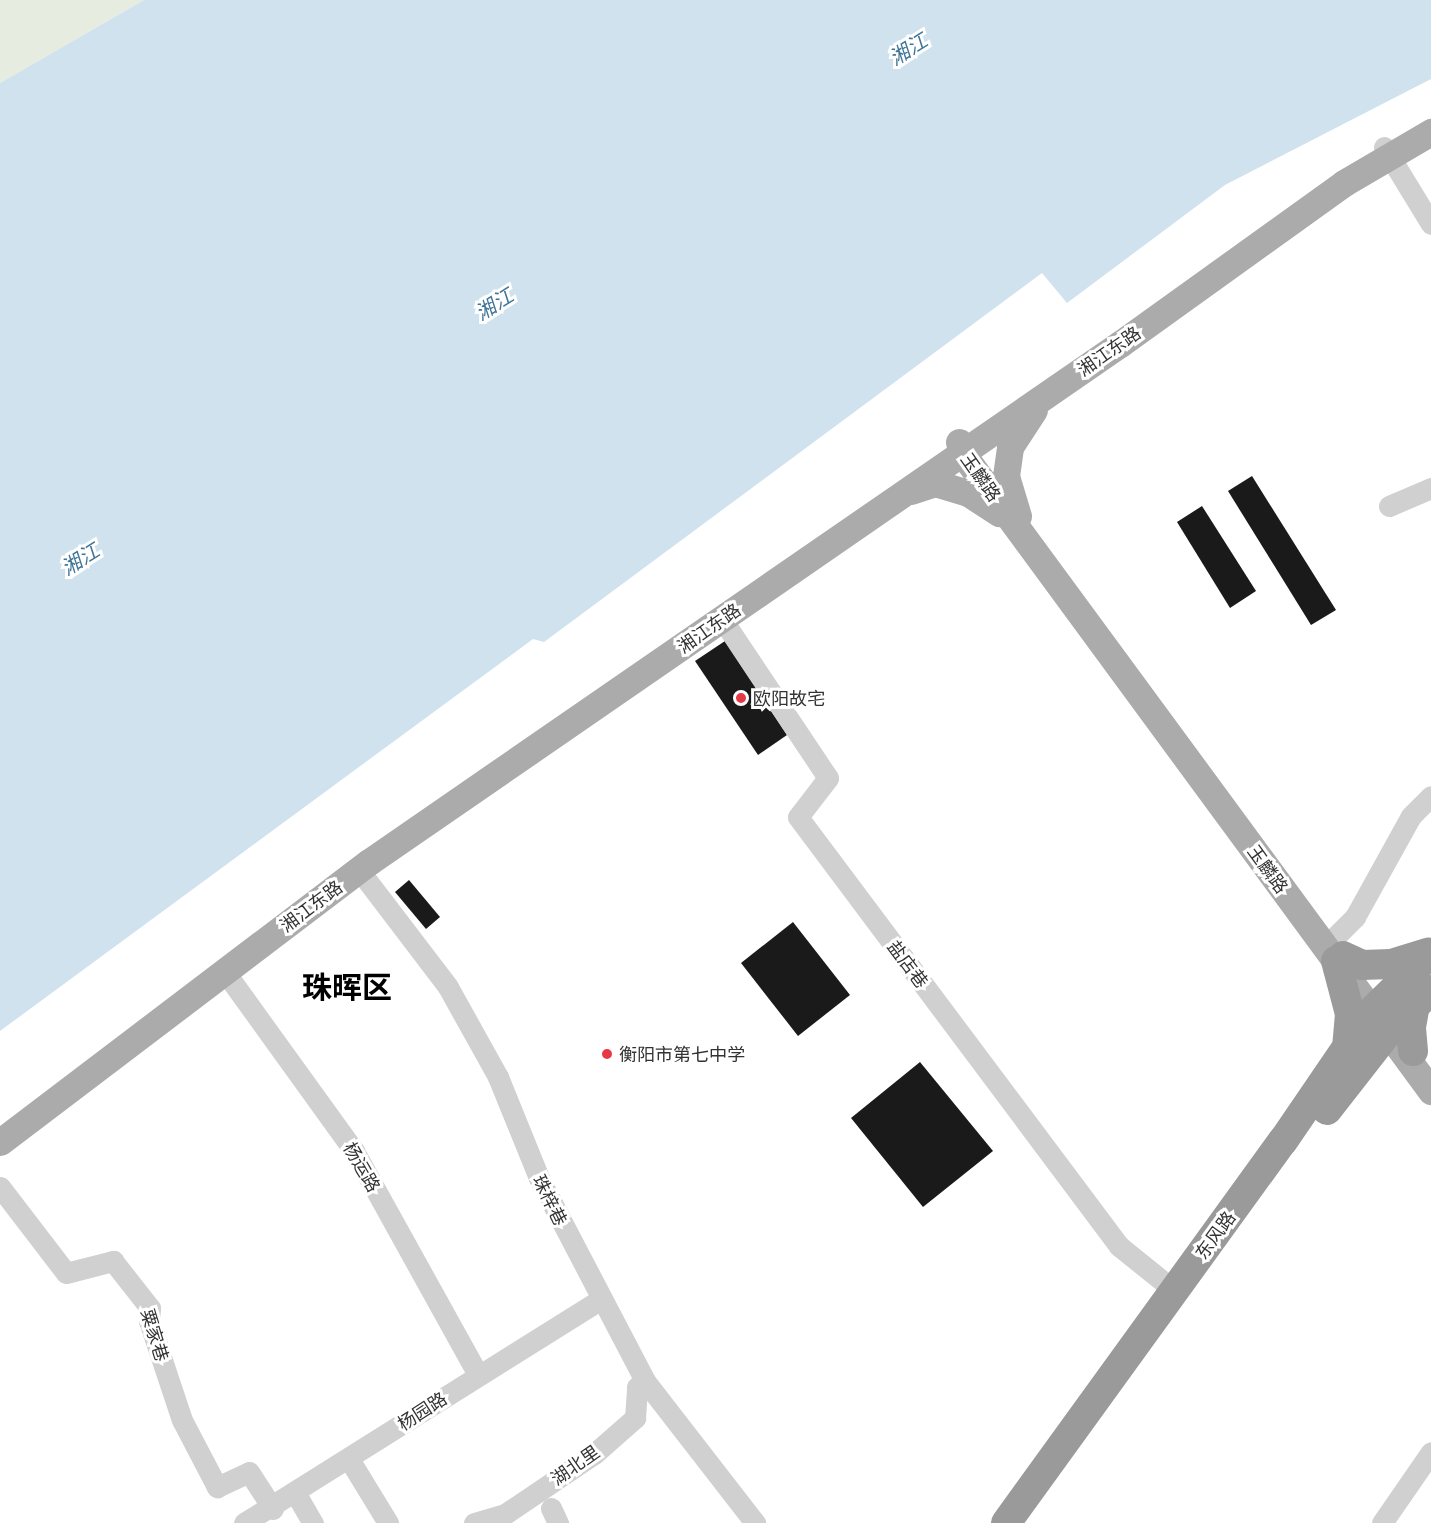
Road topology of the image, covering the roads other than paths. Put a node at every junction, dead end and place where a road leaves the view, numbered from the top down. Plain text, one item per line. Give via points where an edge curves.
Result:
1 (1431, 120) edge
2 (1431, 132) edge
3 (1387, 152) junction
4 (1431, 224) edge
5 (1046, 395) junction
6 (963, 448) junction
7 (1431, 488) edge
8 (904, 493) junction
9 (1389, 506) dead end
10 (1016, 519) junction
11 (722, 619) junction
12 (1431, 796) edge
13 (359, 870) junction
14 (1431, 952) edge
15 (1337, 953) junction
16 (225, 972) junction
17 (1397, 1011) edge
18 (1355, 1055) junction
19 (1410, 1055) junction
20 (1431, 1075) edge
21 (1431, 1091) edge
22 (0, 1122) edge
23 (0, 1142) edge
24 (0, 1187) edge
25 (1175, 1291) junction
26 (600, 1300) junction
27 (477, 1375) junction
28 (645, 1381) junction
29 (1431, 1452) edge
30 (349, 1459) junction
31 (296, 1494) junction
32 (273, 1509) junction
33 (244, 1523) edge
34 (313, 1523) edge
35 (388, 1523) edge
36 (474, 1523) edge
37 (755, 1523) edge
38 (1006, 1523) edge
39 (1027, 1523) edge
40 (1382, 1523) edge

1 - 3 main road, 湘江东路
2 - 3 main road, 湘江东路
3 - 4 street
3 - 5 main road, 湘江东路
3 - 6 main road, 湘江东路 via 1338,173
5 - 6 main road, 湘江东路
5 - 10 main road via 1010,447 1006,476
6 - 8 main road, 湘江东路
6 - 10 main road, 玉麟路
6 - 22 main road, 湘江东路 via 360,850
7 - 9 street
8 - 10 main road via 934,483 968,493
8 - 11 main road, 湘江东路
10 - 15 main road, 玉麟路
11 - 13 main road, 湘江东路
11 - 25 street, 盐店巷 via 828,778 798,817 1119,1246
12 - 15 street via 1412,816
13 - 16 main road, 湘江东路
13 - 26 street, 珠梓巷 via 448,987 498,1077 539,1178
14 - 15 highway via 1391,964 1362,965
14 - 17 highway, 东风路
15 - 17 main road, 玉麟路
15 - 18 highway
16 - 23 main road, 湘江东路
16 - 27 street, 杨运路 via 354,1151
17 - 18 highway, 东风路
17 - 19 highway via 1410,1027
18 - 19 highway
18 - 25 highway, 东风路
18 - 39 highway, 东风路
19 - 20 main road
19 - 21 main road
24 - 32 street, 粟家巷 via 66,1273 113,1261 150,1308 149,1321 182,1420 217,1487 249,1472
25 - 38 highway, 东风路
26 - 27 street, 杨园路
26 - 28 street, 珠梓巷
27 - 30 street, 杨园路
28 - 36 street, 湖北里 via 637,1387 635,1418 594,1454 505,1514
28 - 37 street, 珠梓巷
29 - 40 street
30 - 31 street, 杨园路
30 - 35 street
31 - 32 street, 杨园路
31 - 34 street
32 - 33 street, 杨园路

